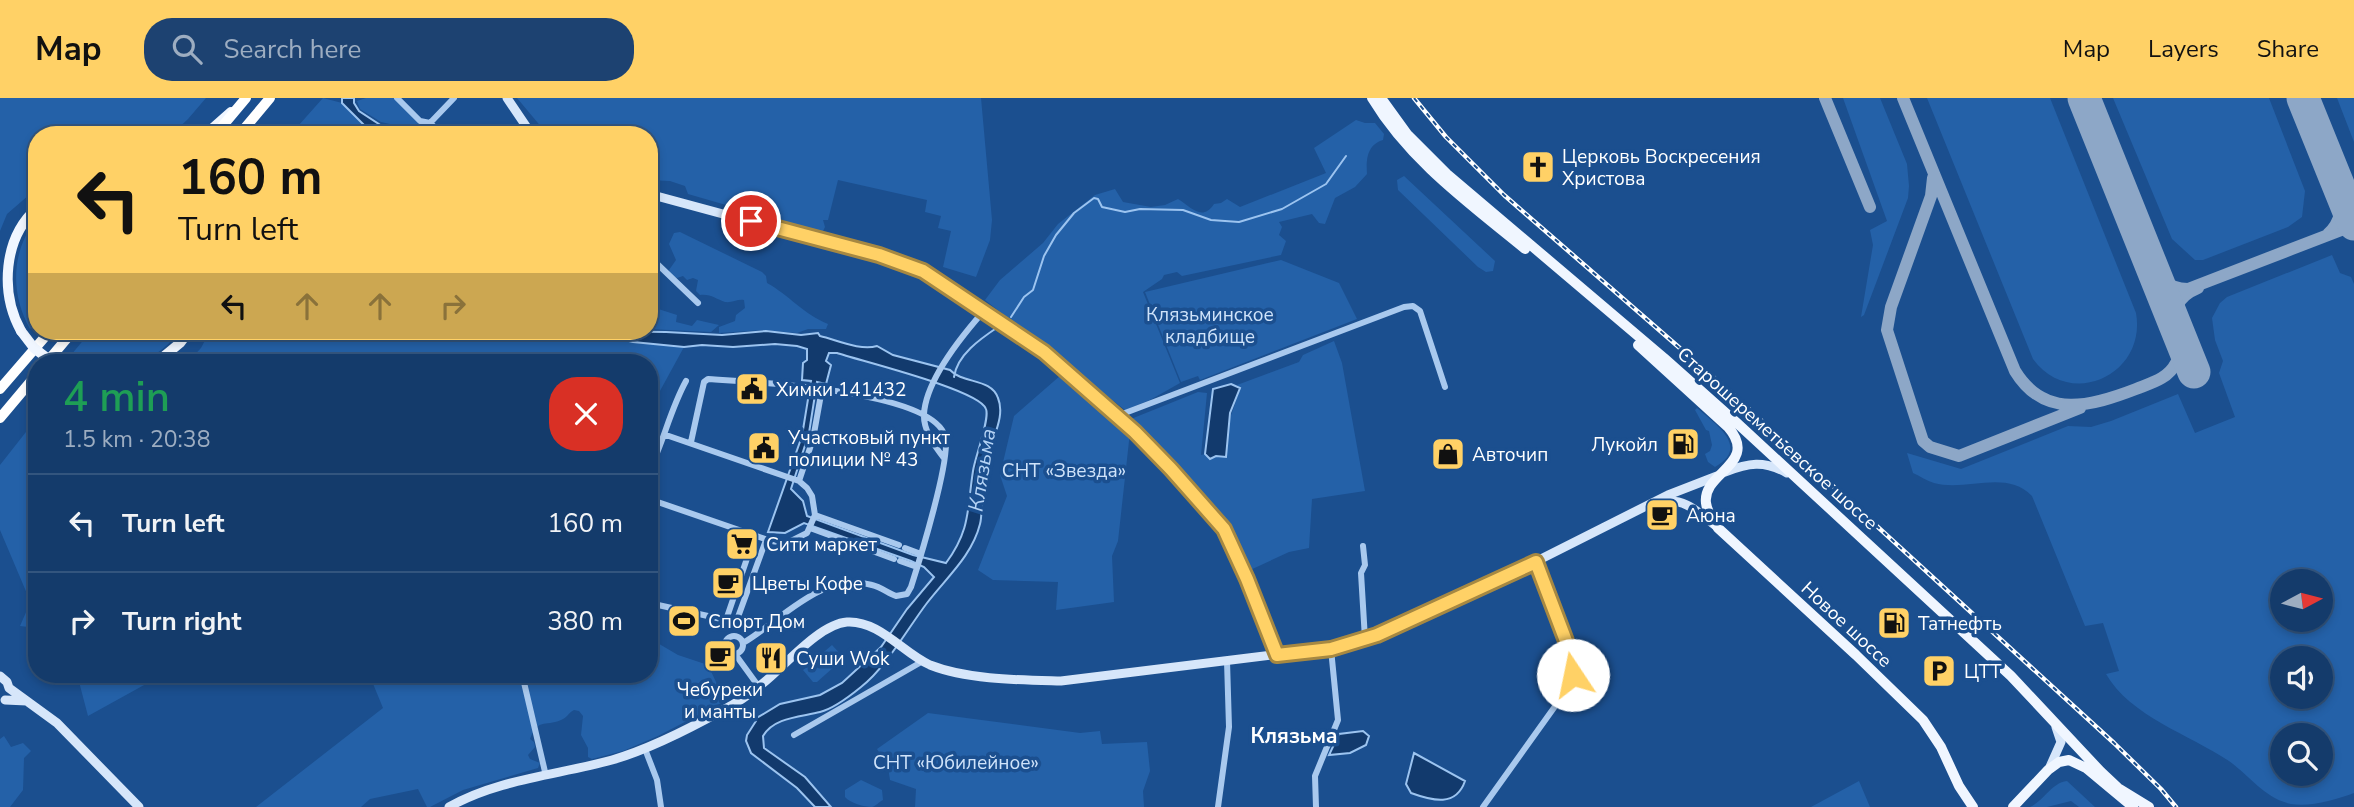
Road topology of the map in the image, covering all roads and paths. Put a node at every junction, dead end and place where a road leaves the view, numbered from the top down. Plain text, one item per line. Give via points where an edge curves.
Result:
1 (270, 98) edge
2 (397, 98) edge
3 (454, 98) edge
4 (507, 98) edge
5 (1372, 98) edge
6 (1381, 98) edge
7 (244, 100) edge
8 (430, 123) junction
9 (215, 126) edge
10 (222, 126) edge
11 (247, 126) edge
12 (433, 126) edge
13 (526, 126) edge
14 (658, 196) edge
15 (28, 220) edge
16 (658, 265) edge
17 (698, 303) dead end
18 (983, 312) junction
19 (42, 340) edge
20 (67, 340) edge
21 (183, 340) edge
22 (30, 354) edge
23 (40, 354) edge
24 (55, 354) edge
25 (167, 354) edge
26 (28, 357) edge
27 (686, 381) dead end
28 (28, 385) edge
29 (1445, 387) dead end
30 (820, 388) junction
31 (0, 389) edge
32 (924, 413) junction
33 (1117, 416) junction
34 (0, 418) edge
35 (666, 435) junction
36 (691, 442) junction
37 (658, 452) edge
38 (944, 458) junction
39 (1721, 474) junction
40 (794, 479) junction
41 (1797, 479) junction
42 (658, 502) edge
43 (1656, 503) junction
44 (815, 517) junction
45 (811, 527) junction
46 (1718, 528) junction
47 (755, 535) junction
48 (766, 540) junction
49 (1363, 546) dead end
50 (921, 554) junction
51 (1536, 562) junction
52 (917, 567) junction
53 (658, 605) edge
54 (726, 623) junction
55 (731, 636) junction
56 (1365, 639) junction
57 (743, 643) junction
58 (1331, 649) junction
59 (736, 653) junction
60 (1277, 655) junction
61 (923, 661) junction
62 (1227, 661) junction
63 (0, 676) edge
64 (524, 683) edge
65 (761, 686) junction
66 (9, 688) junction
67 (29, 701) junction
68 (2, 702) edge
69 (2049, 717) junction
70 (794, 735) dead end
71 (645, 749) junction
72 (2048, 770) junction
73 (546, 776) junction
74 (1959, 786) junction
75 (2015, 806) edge
76 (139, 807) edge
77 (449, 807) edge
78 (661, 807) edge
79 (1218, 807) edge
80 (1316, 807) edge
81 (1483, 807) edge
82 (1966, 807) edge
83 (1973, 807) edge
84 (2133, 807) edge
85 (2149, 807) edge

1 - 11 highway
2 - 8 street via 420,121
3 - 8 street
4 - 13 main road
5 - 39 main road, Старошереметьевское шоссе via 1425,167 1728,427 1735,438 1736,455
6 - 41 main road, Старошереметьевское шоссе via 1432,160 1664,358
7 - 9 main road
7 - 10 highway
8 - 12 street
14 - 18 main road via 906,264 940,281
15 - 23 main road, bridge via 18,234 7,272 9,300 21,331
16 - 17 street
18 - 32 street via 948,357
18 - 33 main road via 1044,352
19 - 22 highway
20 - 24 highway
21 - 25 main road
26 - 31 highway
27 - 35 street via 673,405
28 - 34 highway
29 - 33 street via 1420,311 1413,306
30 - 32 street
30 - 36 street via 705,380
30 - 40 street via 813,439
32 - 38 street via 931,438
32 - 38 street via 943,430
33 - 60 main road via 1224,529
35 - 36 street
35 - 37 street
36 - 40 street
38 - 50 street
39 - 41 main road via 1761,462
39 - 43 main road
39 - 46 main road, Новое шоссе via 1708,490 1706,503
40 - 44 street via 812,496
41 - 69 main road, Старошереметьевское шоссе
42 - 47 street
43 - 46 main road via 1691,506
43 - 51 main road
44 - 45 street
44 - 50 street
45 - 48 street via 794,541
45 - 52 street
46 - 74 main road, Новое шоссе via 1923,720
47 - 48 street
47 - 54 street
48 - 54 street via 738,617
49 - 56 street
50 - 52 street
51 - 56 main road
51 - 81 street via 1566,641 1573,675
52 - 57 street via 904,596 892,596 865,583 838,584 810,596
53 - 54 street
54 - 55 street
55 - 57 street
55 - 59 street via 725,647
56 - 58 main road
57 - 59 street
58 - 60 main road
58 - 80 street via 1338,720 1315,776
59 - 65 street
60 - 62 main road
61 - 62 main road via 946,670 1061,681
61 - 65 main road via 879,632 854,622 832,627
61 - 70 street
62 - 79 street via 1229,727
63 - 66 main road
64 - 73 street
65 - 71 main road
66 - 67 main road
66 - 68 main road
67 - 68 main road
67 - 76 main road via 57,723
69 - 72 main road via 2061,742
69 - 85 main road, Старошереметьевское шоссе via 2118,788
71 - 73 main road
71 - 78 street
72 - 75 main road
72 - 84 main road via 2069,760 2086,768
73 - 77 main road via 483,792
74 - 82 main road, Новое шоссе
74 - 83 main road

